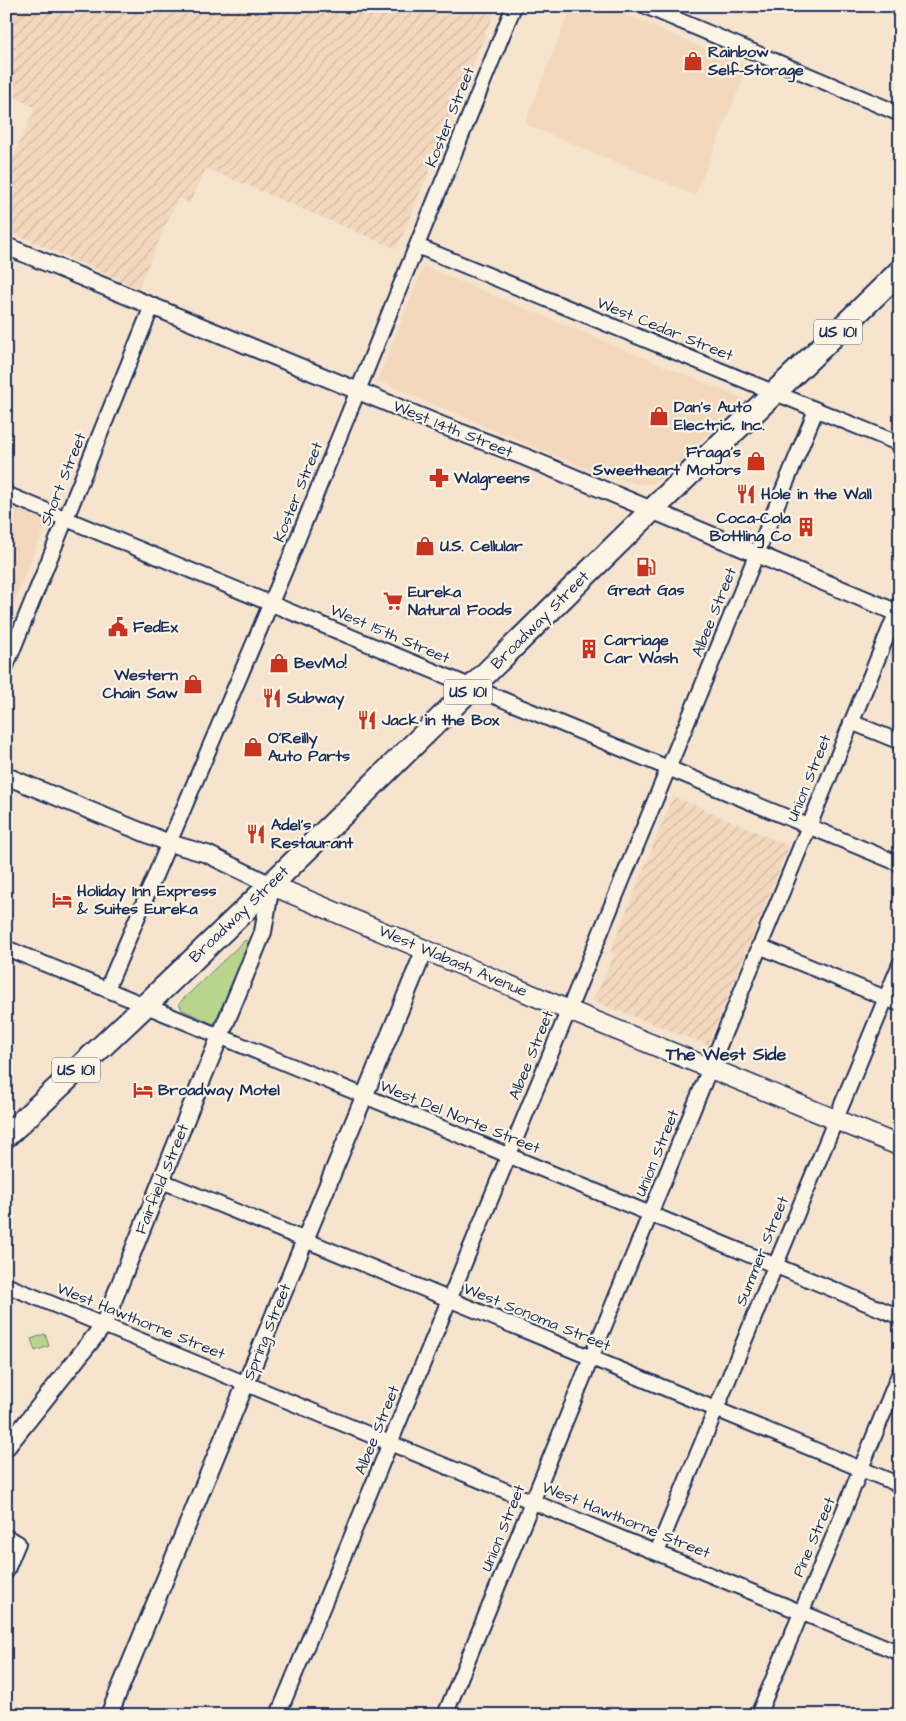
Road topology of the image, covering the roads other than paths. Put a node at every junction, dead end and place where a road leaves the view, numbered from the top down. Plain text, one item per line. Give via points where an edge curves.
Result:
1 (514, 6) edge
2 (645, 6) edge
3 (900, 114) edge
4 (6, 246) edge
5 (417, 246) junction
6 (900, 271) edge
7 (152, 306) junction
8 (359, 390) junction
9 (775, 393) junction
10 (816, 410) junction
11 (900, 444) edge
12 (6, 494) edge
13 (652, 511) junction
14 (67, 519) junction
15 (757, 553) junction
16 (269, 603) junction
17 (899, 610) edge
18 (6, 666) edge
19 (472, 688) junction
20 (851, 722) junction
21 (900, 742) edge
22 (668, 768) junction
23 (6, 776) edge
24 (808, 826) junction
25 (169, 843) junction
26 (900, 864) edge
27 (271, 885) junction
28 (759, 946) junction
29 (6, 948) edge
30 (425, 949) junction
31 (900, 964) edge
32 (107, 989) junction
33 (886, 998) junction
34 (900, 1004) edge
35 (145, 1005) junction
36 (568, 1010) junction
37 (220, 1037) junction
38 (711, 1068) junction
39 (364, 1096) junction
40 (836, 1119) junction
41 (6, 1136) edge
42 (900, 1146) edge
43 (508, 1156) junction
44 (162, 1181) junction
45 (651, 1214) junction
46 (304, 1240) junction
47 (775, 1266) junction
48 (6, 1285) edge
49 (449, 1299) junction
50 (900, 1317) edge
51 (103, 1326) junction
52 (592, 1358) junction
53 (900, 1372) edge
54 (246, 1384) junction
55 (716, 1409) junction
56 (391, 1443) junction
57 (6, 1448) edge
58 (861, 1469) junction
59 (900, 1485) edge
60 (533, 1501) junction
61 (6, 1537) edge
62 (657, 1552) junction
63 (6, 1572) edge
64 (802, 1612) junction
65 (900, 1652) edge
66 (110, 1715) edge
67 (278, 1715) edge
68 (445, 1715) edge
69 (758, 1715) edge

1 - 5 street, Koster Street
2 - 3 street
4 - 7 street, West 14th Street
5 - 8 street, Koster Street
5 - 9 street, West Cedar Street
6 - 9 highway, Broadway Street / US 101
7 - 8 street, West 14th Street
7 - 14 street, Short Street
8 - 13 street, West 14th Street
8 - 16 street, Koster Street
9 - 10 street, West Cedar Street
9 - 13 highway, Broadway Street / US 101
10 - 11 street, West Cedar Street
10 - 15 street, Albee Street
12 - 14 street, West 15th Street
13 - 15 street, West 14th Street
13 - 19 highway, Broadway Street / US 101
14 - 16 street, West 15th Street
14 - 18 street, Short Street
15 - 17 street, West 14th Street
15 - 22 street, Albee Street
16 - 19 street, West 15th Street
16 - 25 street, Koster Street
17 - 20 street, Union Street
19 - 22 street, West 15th Street
19 - 27 highway, Broadway Street / US 101
20 - 21 street
20 - 24 street, Union Street
22 - 24 street, West 15th Street
22 - 36 street, Albee Street
23 - 25 street, West Wabash Avenue
24 - 26 street, West 15th Street
24 - 28 street, Union Street
25 - 27 street, West Wabash Avenue via 207,854
25 - 32 street, Koster Street
27 - 30 main road, West Wabash Avenue
27 - 35 highway, Broadway Street / US 101
27 - 37 street, Fairfield Street via 263,932
28 - 33 street
28 - 38 street, Union Street
29 - 32 street, West Del Norte Street
30 - 36 main road, West Wabash Avenue
30 - 39 street, Spring Street
31 - 33 street, Summer Street
32 - 35 street, West Del Norte Street
33 - 34 street
33 - 40 street, Summer Street
35 - 37 street, West Del Norte Street
35 - 41 highway, Broadway Street / US 101
36 - 38 main road, West Wabash Avenue
36 - 43 street, Albee Street
37 - 39 street, West Del Norte Street
37 - 44 street, Fairfield Street
38 - 40 main road, West Wabash Avenue
38 - 45 street, Union Street
39 - 43 street, West Del Norte Street
39 - 46 street, Spring Street
40 - 42 main road, West Wabash Avenue
40 - 47 street, Summer Street
43 - 45 street, West Del Norte Street
43 - 49 street, Albee Street
44 - 46 street, West Sonoma Street
44 - 51 street, Fairfield Street
45 - 47 street, West Del Norte Street
45 - 52 street, Union Street
46 - 49 street, West Sonoma Street
46 - 54 street, Spring Street
47 - 50 street, West Del Norte Street
47 - 55 street, Summer Street
48 - 51 street, West Hawthorne Street
49 - 52 street, West Sonoma Street
49 - 56 street, Albee Street
51 - 54 street, West Hawthorne Street
51 - 57 street, Fairfield Street
52 - 55 street, West Sonoma Street
52 - 60 street, Union Street
53 - 58 street, Pine Street
54 - 56 street, West Hawthorne Street
54 - 66 street, Spring Street
55 - 58 street, West Sonoma Street
55 - 62 street, Summer Street
56 - 60 street, West Hawthorne Street
56 - 67 street, Albee Street
58 - 59 street, West Sonoma Street
58 - 64 street, Pine Street
60 - 62 street, West Hawthorne Street
60 - 68 street, Union Street
61 - 63 street via 18,1543
62 - 64 street, West Hawthorne Street
64 - 65 street, West Hawthorne Street
64 - 69 street, Pine Street

